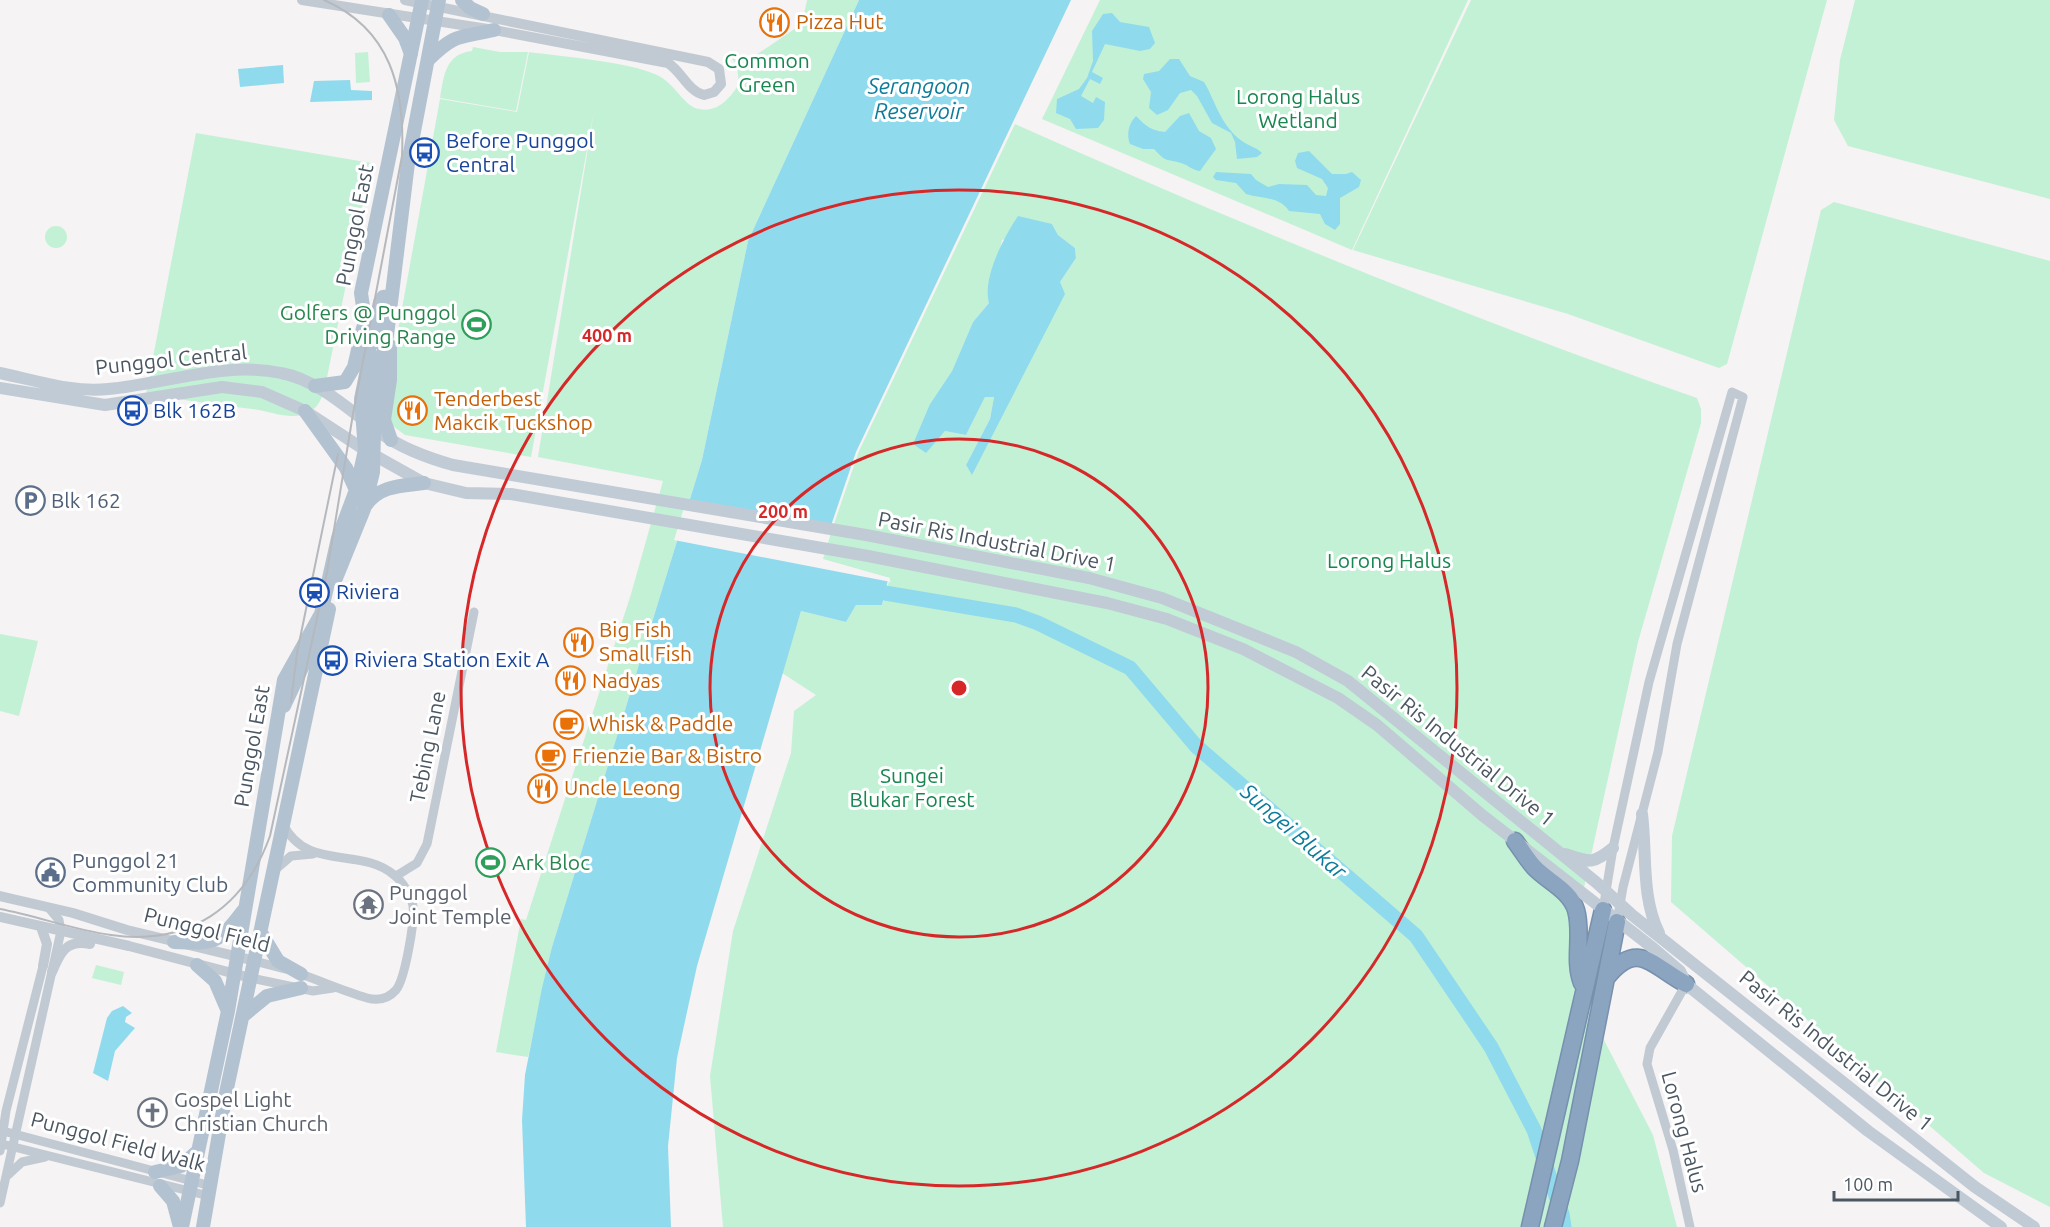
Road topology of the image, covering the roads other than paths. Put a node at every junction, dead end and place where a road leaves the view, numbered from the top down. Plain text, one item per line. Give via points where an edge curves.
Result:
1 (302, 0) edge
2 (405, 0) edge
3 (462, 0) edge
4 (421, 2) edge
5 (438, 3) edge
6 (483, 14) junction
7 (389, 15) junction
8 (419, 19) junction
9 (435, 21) junction
10 (494, 30) junction
11 (412, 56) junction
12 (428, 60) junction
13 (371, 234) junction
14 (397, 237) junction
15 (390, 296) junction
16 (365, 321) junction
17 (387, 335) junction
18 (370, 355) junction
19 (0, 373) edge
20 (315, 386) junction
21 (0, 388) edge
22 (305, 411) junction
23 (367, 423) junction
24 (391, 440) junction
25 (369, 452) junction
26 (424, 483) junction
27 (356, 490) junction
28 (609, 491) joint
29 (364, 509) junction
30 (606, 510) joint
31 (474, 612) dead end
32 (279, 716) junction
33 (303, 726) junction
34 (1642, 814) junction
35 (283, 824) junction
36 (1515, 841) junction
37 (1613, 848) junction
38 (1556, 850) junction
39 (316, 853) junction
40 (273, 872) junction
41 (396, 876) junction
42 (1606, 891) junction
43 (0, 896) edge
44 (1620, 904) junction
45 (247, 907) junction
46 (49, 908) junction
47 (1603, 910) junction
48 (0, 916) edge
49 (1617, 922) junction
50 (41, 927) junction
51 (61, 932) junction
52 (261, 933) junction
53 (1661, 937) junction
54 (174, 942) junction
55 (129, 946) junction
56 (237, 957) junction
57 (255, 961) junction
58 (197, 965) junction
59 (47, 969) junction
60 (234, 974) junction
61 (1606, 977) junction
62 (252, 978) junction
63 (301, 981) junction
64 (1686, 984) junction
65 (1583, 987) junction
66 (228, 1011) junction
67 (244, 1015) junction
68 (1777, 1030) junction
69 (1770, 1052) junction
70 (3, 1131) junction
71 (15, 1133) junction
72 (13, 1147) junction
73 (1, 1148) edge
74 (198, 1151) junction
75 (47, 1156) junction
76 (6, 1177) junction
77 (158, 1179) junction
78 (191, 1187) junction
79 (210, 1191) junction
80 (0, 1203) edge
81 (181, 1227) edge
82 (204, 1227) edge
83 (1530, 1227) edge
84 (1553, 1227) edge
85 (1690, 1227) edge
86 (2001, 1227) edge
87 (2034, 1227) edge

1 - 7 street
2 - 4 street
3 - 6 main road
4 - 5 street
4 - 8 main road, Punggol East
5 - 6 street
5 - 9 main road, Punggol East
6 - 10 street via 708,62 719,69 721,84 704,95 692,90 668,63
7 - 8 street
7 - 11 main road
8 - 9 street
8 - 11 main road, Punggol East
9 - 10 street
9 - 12 main road, Punggol East
10 - 12 main road via 460,35
11 - 13 main road, Punggol East
12 - 14 main road, Punggol East
13 - 14 main road via 388,216 396,220
13 - 16 main road, Punggol East via 361,293
14 - 15 main road, Punggol East
15 - 17 main road, Punggol East
15 - 18 main road via 380,302
16 - 18 main road, Punggol East
16 - 20 main road via 354,367 345,382
17 - 23 main road, Punggol East
17 - 24 main road via 391,353 384,420
18 - 23 main road, Punggol East via 362,399
19 - 20 main road, Punggol Central via 106,390 236,369 282,373
20 - 23 main road, Punggol Central
21 - 22 main road, Punggol Central via 105,405 222,387 262,392
22 - 25 main road, Punggol Central
22 - 27 main road via 346,468
23 - 24 main road, Punggol Central
23 - 25 main road, Punggol East
24 - 28 main road, Punggol Central via 453,465
25 - 26 main road, Punggol Central
25 - 27 main road, Punggol East
25 - 29 main road, Punggol East via 373,472
26 - 29 main road via 386,488 374,494
26 - 30 main road, Punggol Central via 466,494 511,494
27 - 32 main road, Punggol East via 338,538 321,614 284,680
28 - 38 main road, Pasir Ris Industrial Drive 1 via 1089,578 1162,598 1296,652 1348,681
29 - 33 main road, Punggol East via 336,577
30 - 36 main road, Pasir Ris Industrial Drive 1 via 879,558 1107,603 1167,619 1252,654 1338,698 1377,725
31 - 41 street, Tebing Lane via 427,844 417,863
32 - 33 main road via 294,711
32 - 45 main road, Punggol East
33 - 35 main road, Punggol East
34 - 37 street via 1658,752 1677,644 1743,397 1732,393 1649,682
34 - 44 street
34 - 53 main road via 1647,897 1650,915
35 - 39 street via 294,843
35 - 40 main road, Punggol East
36 - 47 main road, Pasir Ris Industrial Drive 1
36 - 65 highway via 1534,867 1571,899 1578,921 1578,972
37 - 38 main road via 1597,861 1587,862
37 - 42 street
38 - 42 main road, Pasir Ris Industrial Drive 1
39 - 40 street via 291,855
39 - 41 street via 376,865
40 - 52 main road, Punggol East
41 - 63 street, Punggol Field via 410,898 413,919 401,982 391,995 375,1000
42 - 44 main road, Pasir Ris Industrial Drive 1
42 - 47 street
43 - 46 street, Punggol Field
44 - 49 street
44 - 53 main road, Pasir Ris Industrial Drive 1
45 - 54 main road via 219,939
45 - 56 main road, Punggol East
46 - 51 street via 59,920
46 - 54 street, Punggol Field
47 - 49 main road, Pasir Ris Industrial Drive 1
47 - 65 highway
48 - 50 street, Punggol Field
49 - 61 highway
49 - 64 main road, Pasir Ris Industrial Drive 1 via 1680,971
50 - 51 street, Punggol Field
50 - 59 street via 47,944
51 - 55 street, Punggol Field
51 - 59 street, Punggol Field Walk
52 - 57 main road, Punggol East
52 - 63 main road via 278,961
53 - 68 main road, Pasir Ris Industrial Drive 1
54 - 56 street, Punggol Field
55 - 58 street, Punggol Field
55 - 59 street via 74,943 61,951
56 - 57 street, Punggol Field
56 - 60 main road, Punggol East
57 - 62 main road, Punggol East
57 - 63 street, Punggol Field
58 - 60 street, Punggol Field
58 - 66 main road via 215,981
59 - 70 street, Punggol Field Walk
59 - 71 street, Punggol Field Walk
60 - 62 street, Punggol Field
60 - 66 main road, Punggol East
61 - 64 highway via 1631,957 1648,960
61 - 84 highway via 1597,1035
62 - 63 street, Punggol Field
62 - 67 main road, Punggol East
63 - 67 main road via 267,996
64 - 69 main road, Pasir Ris Industrial Drive 1
64 - 85 street, Lorong Halus via 1650,1048 1647,1064 1674,1150
65 - 83 highway
66 - 74 main road, Punggol East
67 - 79 main road, Punggol East
68 - 69 main road via 1779,1049
68 - 87 main road, Pasir Ris Industrial Drive 1 via 1975,1187
69 - 86 main road, Pasir Ris Industrial Drive 1 via 1868,1131
70 - 71 street, Punggol Field Walk
70 - 73 street, Punggol Field Walk
71 - 72 street, Punggol Field Walk
71 - 77 street, Punggol Field Walk
72 - 73 street, Punggol Field Walk
72 - 75 street, Punggol Field Walk
72 - 76 street, Punggol Field Walk
74 - 77 main road
74 - 78 main road, Punggol East
75 - 76 street via 22,1162
75 - 77 street, Punggol Field Walk
76 - 80 street, Punggol Field Walk
77 - 78 street, Punggol Field Walk
77 - 78 street, Punggol Field Walk
77 - 81 main road via 173,1201
78 - 79 street, Punggol Field Walk
78 - 81 main road, Punggol East
79 - 82 main road, Punggol East

